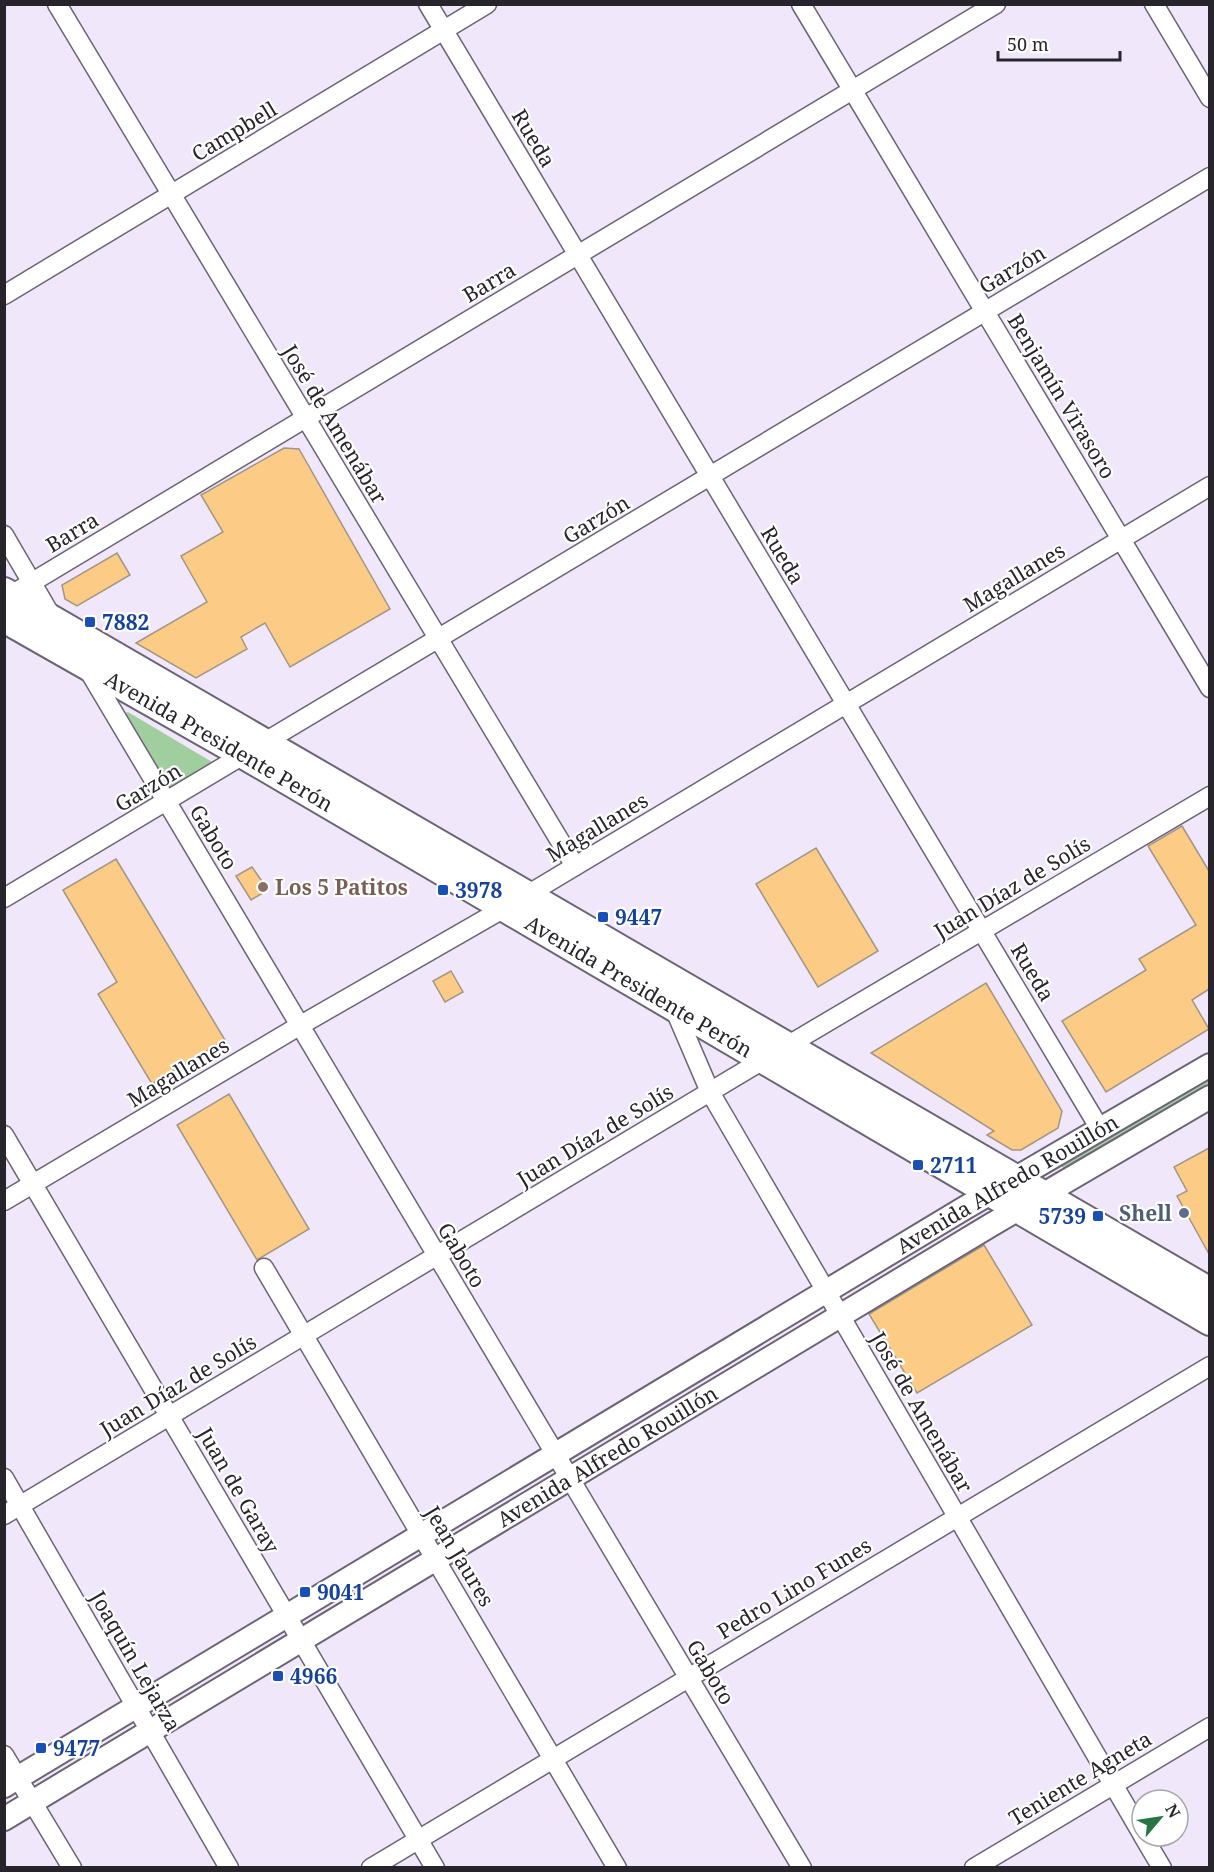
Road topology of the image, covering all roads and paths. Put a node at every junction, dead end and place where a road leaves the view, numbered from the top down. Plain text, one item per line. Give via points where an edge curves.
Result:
1 (57, 4) edge
2 (428, 4) edge
3 (487, 4) edge
4 (801, 4) edge
5 (996, 4) edge
6 (1154, 4) edge
7 (443, 31) junction
8 (852, 91) junction
9 (1209, 98) edge
10 (1209, 177) edge
11 (172, 195) junction
12 (578, 255) junction
13 (4, 295) edge
14 (985, 312) junction
15 (305, 418) junction
16 (710, 477) junction
17 (1209, 486) edge
18 (4, 535) edge
19 (1121, 539) junction
20 (11, 597) edge
21 (439, 639) junction
22 (85, 664) junction
23 (1209, 688) edge
24 (846, 704) junction
25 (255, 749) junction
26 (1209, 796) edge
27 (167, 802) junction
28 (575, 866) junction
29 (4, 898) edge
30 (516, 902) junction
31 (981, 931) junction
32 (674, 1008) junction
33 (299, 1026) junction
34 (775, 1053) junction
35 (1209, 1065) edge
36 (710, 1092) junction
37 (1209, 1097) edge
38 (1100, 1129) junction
39 (4, 1135) edge
40 (33, 1184) junction
41 (1003, 1186) junction
42 (4, 1201) edge
43 (1032, 1202) junction
44 (436, 1256) junction
45 (264, 1268) dead end
46 (827, 1292) junction
47 (1209, 1292) edge
48 (841, 1317) junction
49 (1209, 1321) edge
50 (304, 1336) junction
51 (1209, 1366) edge
52 (170, 1416) junction
53 (555, 1456) junction
54 (4, 1478) edge
55 (569, 1480) junction
56 (21, 1506) junction
57 (4, 1515) edge
58 (957, 1516) junction
59 (421, 1536) junction
60 (436, 1560) junction
61 (287, 1617) junction
62 (301, 1641) junction
63 (688, 1678) junction
64 (137, 1707) junction
65 (1209, 1727) edge
66 (150, 1731) junction
67 (4, 1755) edge
68 (553, 1759) junction
69 (11, 1782) edge
70 (1113, 1785) junction
71 (33, 1802) junction
72 (1130, 1813) edge
73 (4, 1819) edge
74 (418, 1839) junction
75 (1150, 1848) edge
76 (72, 1868) edge
77 (229, 1868) edge
78 (370, 1868) edge
79 (435, 1868) edge
80 (616, 1868) edge
81 (802, 1868) edge
82 (974, 1868) edge
83 (1161, 1868) edge

1 - 11 street, José de Amenábar
2 - 7 street, Rueda
3 - 7 street, Campbell
4 - 8 street, Benjamín Virasoro
5 - 8 street, Barra
6 - 9 street
7 - 11 street, Campbell
7 - 12 street, Rueda
8 - 12 street, Barra
8 - 14 street, Benjamín Virasoro
10 - 14 street, Garzón
11 - 13 street, Campbell
11 - 15 street, José de Amenábar
12 - 15 street, Barra
12 - 16 street, Rueda
14 - 16 street, Garzón
14 - 19 street, Benjamín Virasoro
15 - 20 street, Barra
15 - 21 street, José de Amenábar
16 - 21 street, Garzón
16 - 24 street, Rueda
17 - 19 street, Magallanes
18 - 20 street
19 - 23 street, Benjamín Virasoro
19 - 24 street, Magallanes
20 - 22 main road, Avenida Presidente Perón
20 - 25 main road, Avenida Presidente Perón via 54,620
21 - 25 street, Garzón
21 - 28 street, José de Amenábar
22 - 25 main road, Avenida Presidente Perón
22 - 27 street, Gaboto
24 - 28 street, Magallanes
24 - 31 street, Rueda
25 - 27 street, Garzón
25 - 30 main road, Avenida Presidente Perón
26 - 31 street, Juan Díaz de Solís
27 - 29 street, Garzón
27 - 33 street, Gaboto
28 - 30 street, Magallanes
30 - 32 main road, Avenida Presidente Perón
30 - 33 street, Magallanes
30 - 34 main road, Avenida Presidente Perón
31 - 34 street, Juan Díaz de Solís
31 - 38 street, Rueda
32 - 34 main road, Avenida Presidente Perón
32 - 36 street, José de Amenábar
33 - 40 street, Magallanes
33 - 44 street, Gaboto
34 - 36 street, Juan Díaz de Solís
34 - 41 main road, Avenida Presidente Perón
35 - 38 street, Avenida Alfredo Rouillón
36 - 44 street, Juan Díaz de Solís
36 - 46 street, José de Amenábar
37 - 43 street, Avenida Alfredo Rouillón
38 - 41 street, Avenida Alfredo Rouillón
39 - 40 street, Juan de Garay
40 - 42 street, Magallanes
40 - 52 street, Juan de Garay
41 - 43 main road, Avenida Presidente Perón
41 - 46 street, Avenida Alfredo Rouillón
43 - 47 main road, Avenida Presidente Perón
43 - 48 street, Avenida Alfredo Rouillón
43 - 49 main road, Avenida Presidente Perón
44 - 50 street, Juan Díaz de Solís
44 - 53 street, Gaboto
45 - 50 street, Jean Jaures
46 - 48 street, José de Amenábar
46 - 53 street, Avenida Alfredo Rouillón
48 - 55 street, Avenida Alfredo Rouillón
48 - 58 street, José de Amenábar
50 - 52 street, Juan Díaz de Solís
50 - 59 street, Jean Jaures
51 - 58 street, Pedro Lino Funes
52 - 56 street, Juan Díaz de Solís
52 - 61 street, Juan de Garay
53 - 55 street, Gaboto
53 - 59 street, Avenida Alfredo Rouillón
54 - 56 street, Joaquín Lejarza
55 - 60 street, Avenida Alfredo Rouillón
55 - 63 street, Gaboto
56 - 57 street, Juan Díaz de Solís
56 - 64 street, Joaquín Lejarza
58 - 63 street, Pedro Lino Funes
58 - 70 street, José de Amenábar
59 - 60 street, Jean Jaures
59 - 61 street, Avenida Alfredo Rouillón
60 - 62 street, Avenida Alfredo Rouillón
60 - 68 street, Jean Jaures
61 - 62 street, Juan de Garay
61 - 64 street, Avenida Alfredo Rouillón
62 - 66 street, Avenida Alfredo Rouillón
62 - 74 street, Juan de Garay
63 - 68 street, Pedro Lino Funes
63 - 81 street, Gaboto
64 - 66 street, Joaquín Lejarza
64 - 69 street, Avenida Alfredo Rouillón
65 - 70 street, Teniente Agneta
66 - 71 street, Avenida Alfredo Rouillón
66 - 77 street, Joaquín Lejarza
67 - 69 street
68 - 74 street, Pedro Lino Funes
68 - 80 street, Jean Jaures
69 - 71 street
70 - 72 street, José de Amenábar
70 - 82 street, Teniente Agneta
71 - 73 street, Avenida Alfredo Rouillón
71 - 76 street
74 - 78 street, Pedro Lino Funes
74 - 79 street, Juan de Garay
75 - 83 street, José de Amenábar

